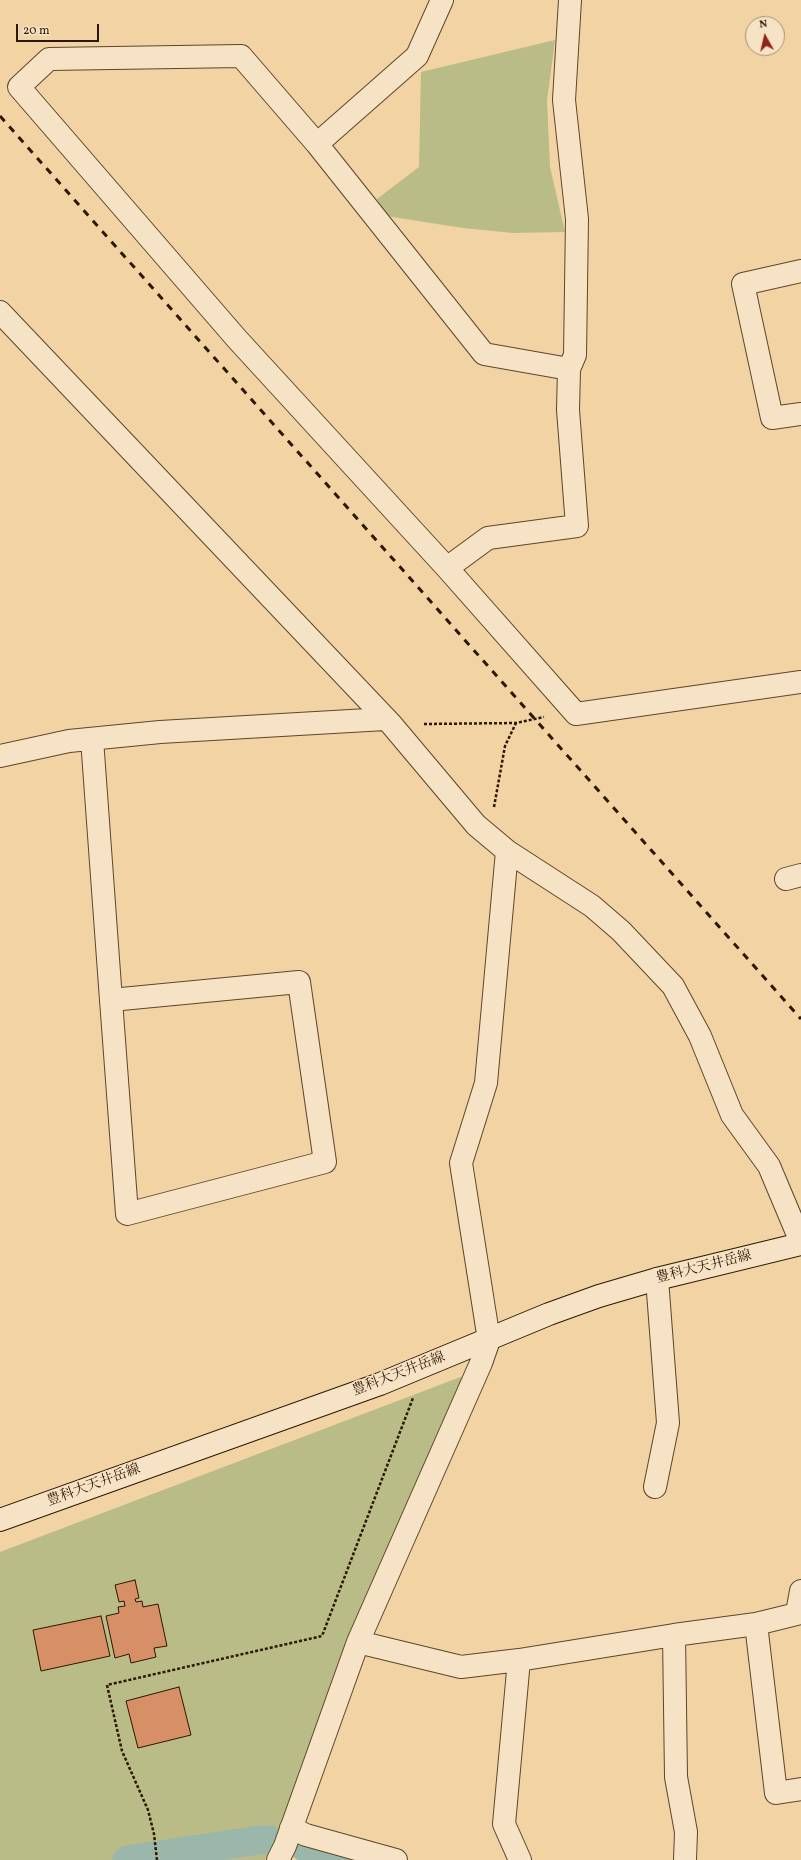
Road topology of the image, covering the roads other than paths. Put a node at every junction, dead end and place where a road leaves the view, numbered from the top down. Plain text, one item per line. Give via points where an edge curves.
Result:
1 (442, 0) edge
2 (570, 0) edge
3 (317, 144) junction
4 (801, 271) edge
5 (0, 312) edge
6 (569, 369) junction
7 (801, 414) edge
8 (446, 568) junction
9 (801, 682) edge
10 (388, 722) junction
11 (92, 739) junction
12 (0, 756) edge
13 (507, 851) junction
14 (111, 1000) junction
15 (801, 1243) edge
16 (657, 1279) junction
17 (488, 1340) junction
18 (655, 1487) dead end
19 (0, 1520) edge
20 (801, 1591) edge
21 (799, 1613) edge
22 (756, 1624) junction
23 (674, 1635) junction
24 (358, 1642) junction
25 (519, 1660) junction
26 (801, 1789) edge
27 (291, 1828) junction
28 (278, 1860) edge
29 (396, 1860) edge
30 (520, 1860) edge
31 (685, 1860) edge

1 - 3 street via 416,56
2 - 6 street via 564,100 577,219 575,355
3 - 6 street via 484,354
3 - 8 street via 241,56 49,59 19,87 237,339
4 - 7 street via 743,284 772,418
5 - 10 street
6 - 8 street via 568,410 577,526 488,538
8 - 9 street via 576,714
10 - 11 street via 160,732
10 - 13 street via 476,825
11 - 12 street via 69,741
11 - 14 street
13 - 15 street via 592,906 622,931 673,986 700,1036 732,1115 769,1166
13 - 17 street via 486,1083 461,1162
14 - 14 street via 299,982 324,1162 127,1214
15 - 16 street, 豊科大天井岳線
16 - 17 street, 豊科大天井岳線 via 549,1314
16 - 18 street via 668,1423
17 - 19 street, 豊科大天井岳線 via 380,1384
17 - 24 street via 481,1363
20 - 21 street
21 - 22 street
22 - 23 street
22 - 26 street via 776,1793
23 - 25 street
23 - 31 street via 676,1777 686,1832
24 - 25 street via 461,1667
24 - 27 street
25 - 30 street via 504,1824
27 - 28 street
27 - 29 street

